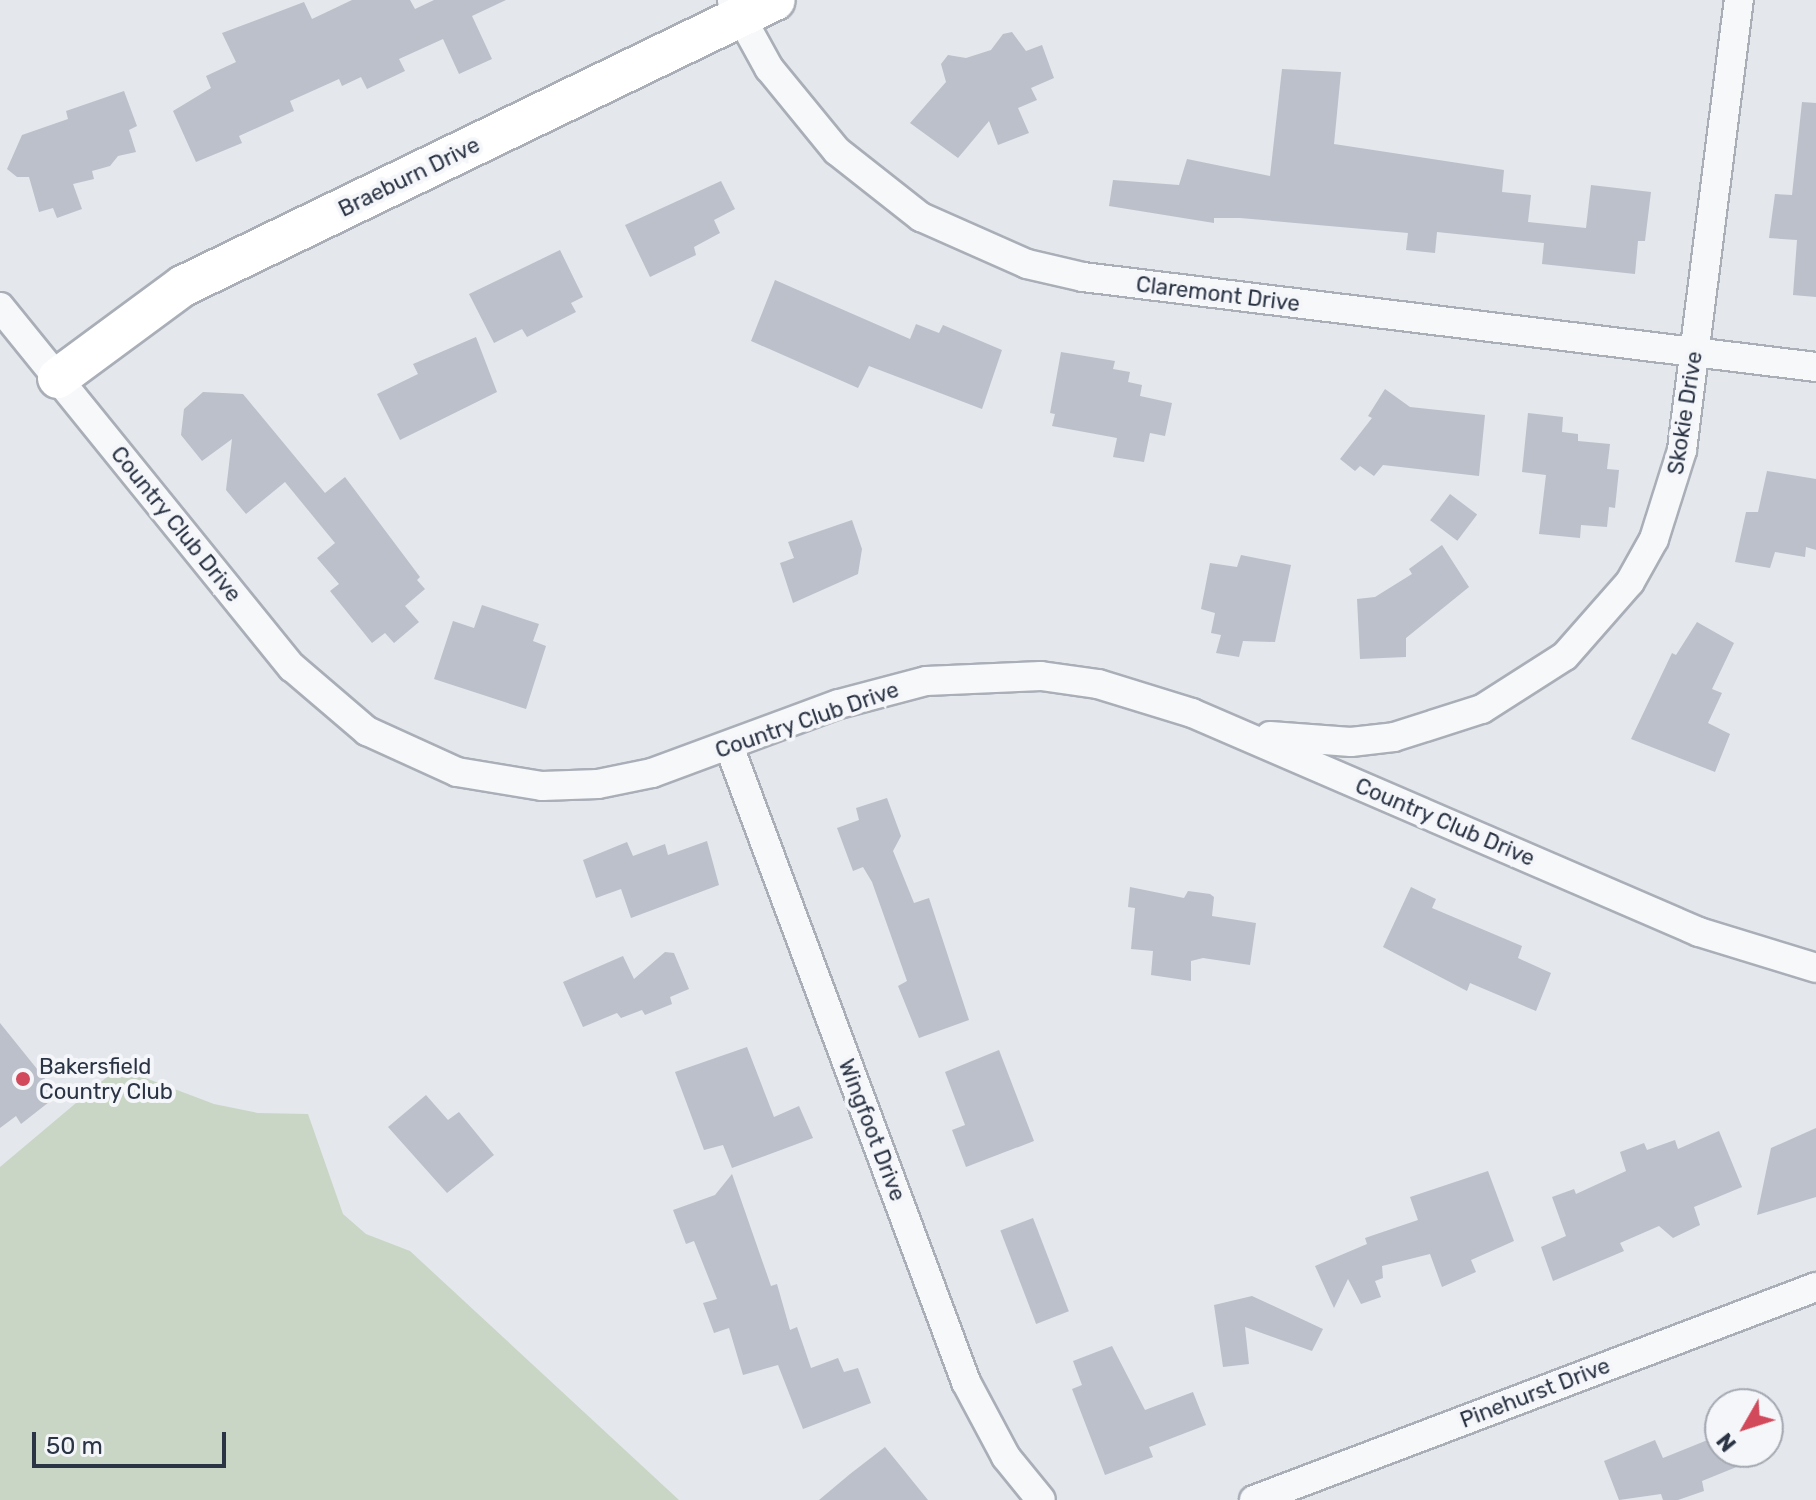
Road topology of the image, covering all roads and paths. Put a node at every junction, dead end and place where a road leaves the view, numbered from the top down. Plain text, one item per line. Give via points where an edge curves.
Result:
1 (775, 0) edge
2 (1739, 0) edge
3 (736, 9) edge
4 (0, 307) edge
5 (1694, 354) junction
6 (1816, 367) edge
7 (58, 378) junction
8 (1210, 721) junction
9 (729, 746) junction
10 (1816, 968) edge
11 (1816, 1287) edge
12 (1041, 1500) edge
13 (1254, 1500) edge

1 - 3 street, Braeburn Drive
2 - 5 street, Skokie Drive
3 - 5 street, Claremont Drive via 803,115 874,184 921,217 1027,264 1083,277
3 - 7 street, Braeburn Drive via 183,286
4 - 7 street, Country Club Drive
5 - 6 street, Claremont Drive
5 - 8 street, Skokie Drive via 1682,450 1654,539 1600,621 1545,671 1482,709 1394,737 1301,741
7 - 9 street, Country Club Drive via 292,667 367,731 457,772 542,786 598,784 652,773
8 - 9 street, Country Club Drive via 1098,684 983,675 878,692
8 - 10 street, Country Club Drive via 1699,932
9 - 12 street, Wingfoot Drive via 966,1382 1006,1457
11 - 13 street, Pinehurst Drive

